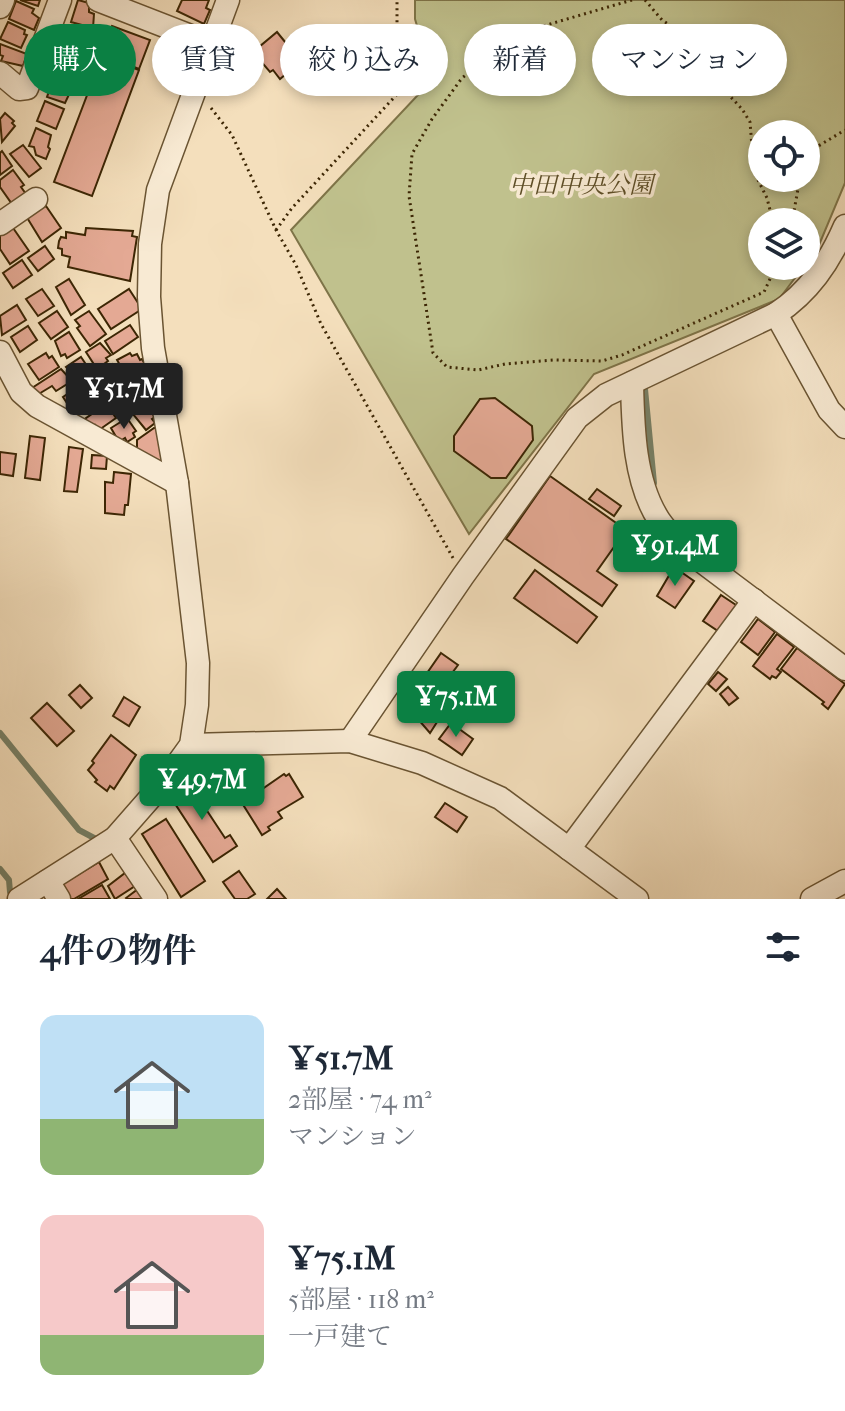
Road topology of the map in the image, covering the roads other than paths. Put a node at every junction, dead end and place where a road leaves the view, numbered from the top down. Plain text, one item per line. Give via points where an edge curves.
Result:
1 (3, 0) edge
2 (60, 0) edge
3 (98, 0) edge
4 (228, 0) edge
5 (0, 7) edge
6 (160, 24) edge
7 (219, 24) edge
8 (0, 73) edge
9 (193, 96) edge
10 (36, 199) dead end
11 (0, 224) edge
12 (845, 226) edge
13 (776, 314) junction
14 (0, 352) edge
15 (632, 383) junction
16 (845, 427) edge
17 (177, 483) junction
18 (754, 600) junction
19 (845, 669) edge
20 (350, 741) junction
21 (191, 745) junction
22 (115, 838) junction
23 (569, 849) junction
24 (845, 881) edge
25 (54, 890) edge
26 (19, 899) edge
27 (156, 899) edge
28 (637, 899) edge
29 (812, 899) edge

1 - 5 street
2 - 8 street via 27,88 19,89
3 - 6 street
4 - 7 street
9 - 17 street via 158,190 150,244 153,348
10 - 11 street
12 - 13 street via 817,278
13 - 15 street
13 - 16 street via 829,410
14 - 17 street via 21,392 37,406
15 - 18 street via 643,482 658,519 680,545
15 - 20 street via 577,418
17 - 21 street via 198,663
18 - 19 street
18 - 23 street
20 - 21 street
20 - 23 street via 422,763 500,798
21 - 22 street
22 - 25 street
22 - 27 street
23 - 28 street
24 - 29 street
25 - 26 street

